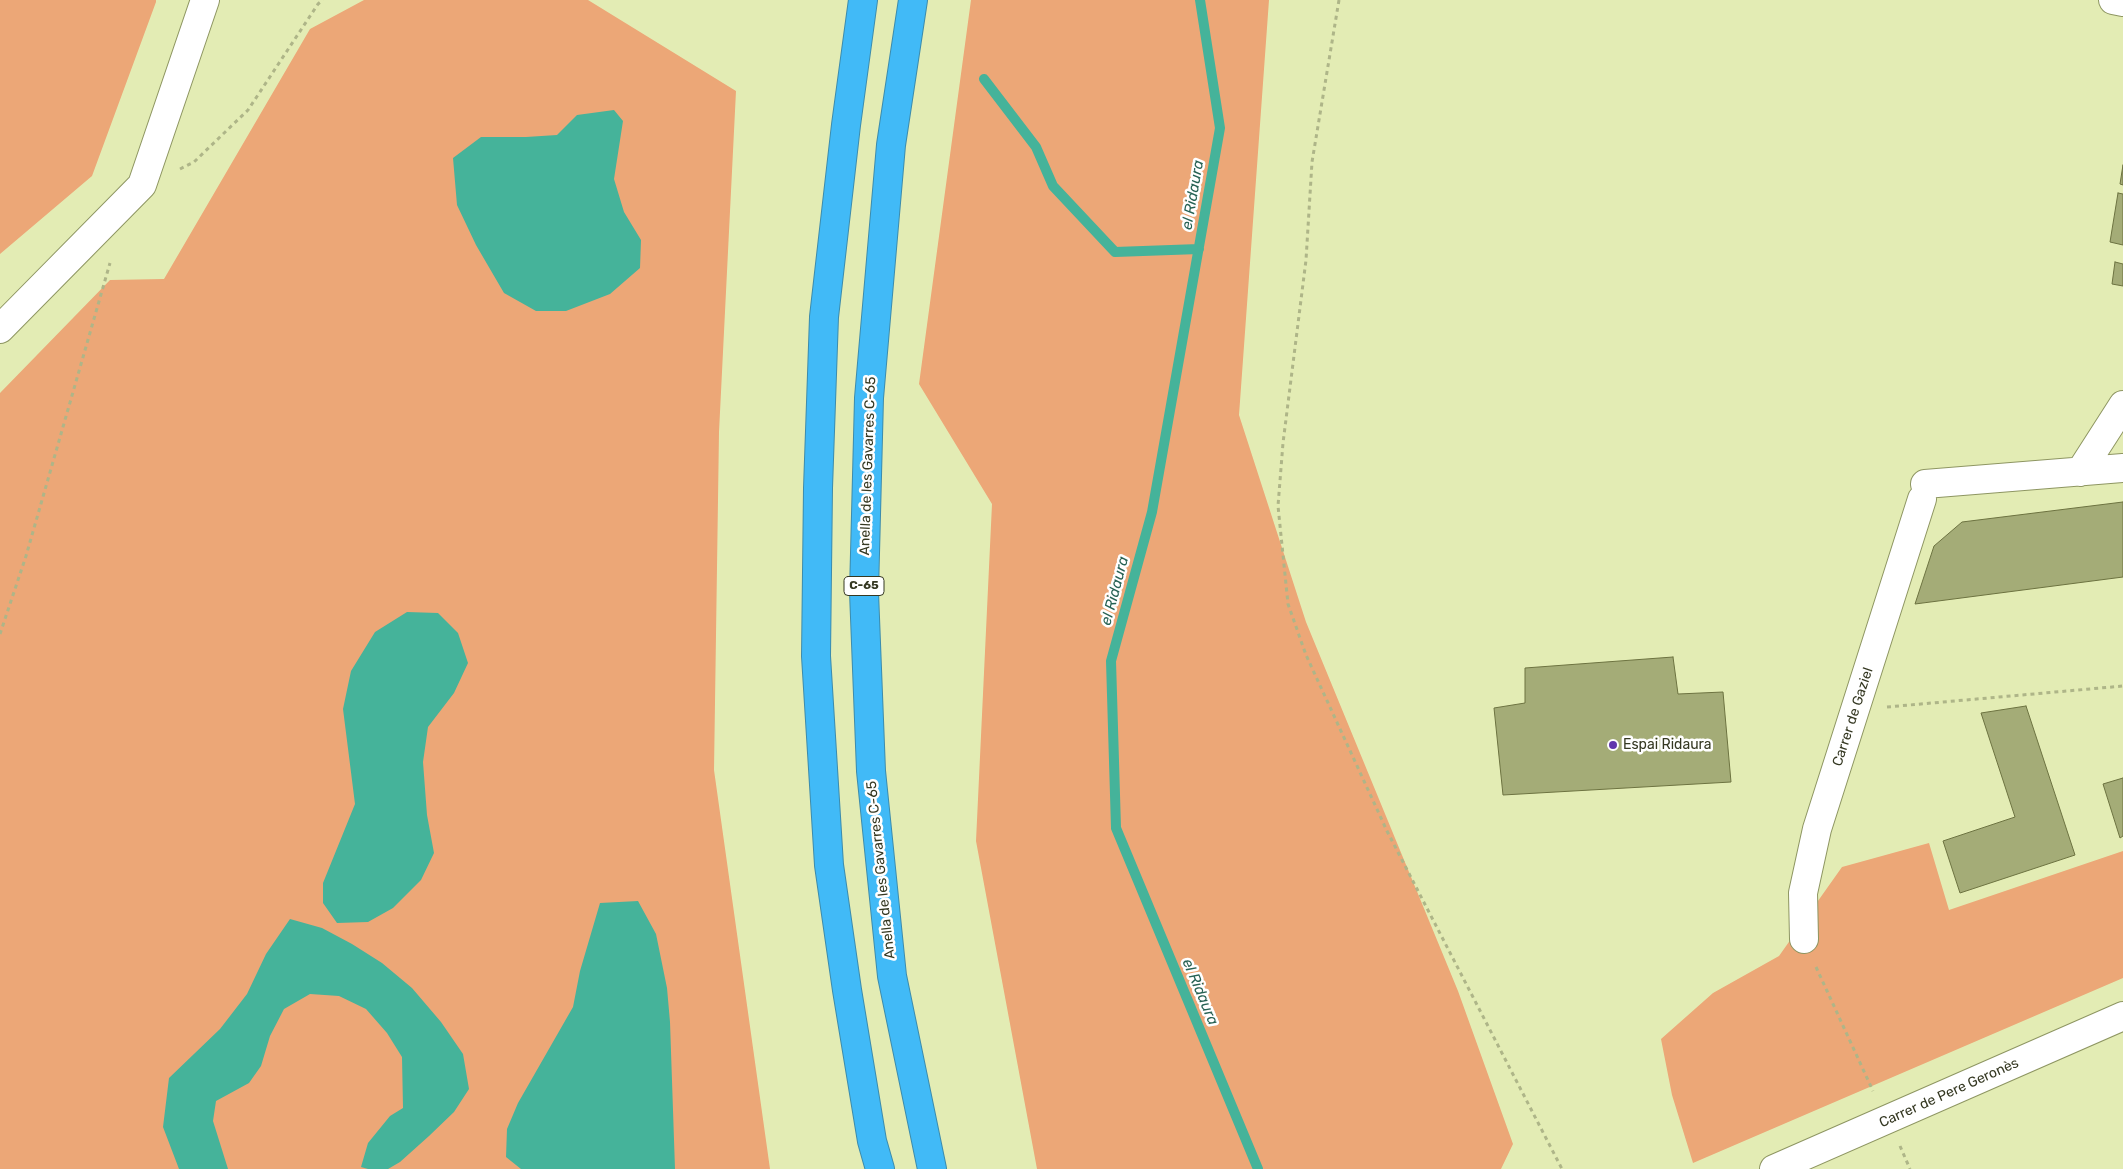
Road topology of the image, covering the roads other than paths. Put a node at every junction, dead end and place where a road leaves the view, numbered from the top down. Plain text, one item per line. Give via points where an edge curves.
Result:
1 (205, 0) edge
2 (863, 0) edge
3 (913, 0) edge
4 (2113, 0) edge
5 (2123, 2) edge
6 (0, 329) edge
7 (2123, 405) edge
8 (2123, 468) edge
9 (2080, 472) junction
10 (1804, 939) road end
11 (2123, 1016) edge
12 (880, 1169) edge
13 (932, 1169) edge
14 (1774, 1169) edge

1 - 6 street via 142,185
2 - 12 highway via 824,317 816,656 829,865 872,1141
3 - 13 highway, Anella de les Gavarres C-65 / C-65 via 891,145 869,398 864,592 871,771 892,976
4 - 5 street
7 - 9 street
8 - 9 street, Carrer de Gaziel
9 - 10 street, Carrer de Gaziel via 1923,491 1817,829 1803,893
11 - 14 street, Carrer de Pere Geronès

